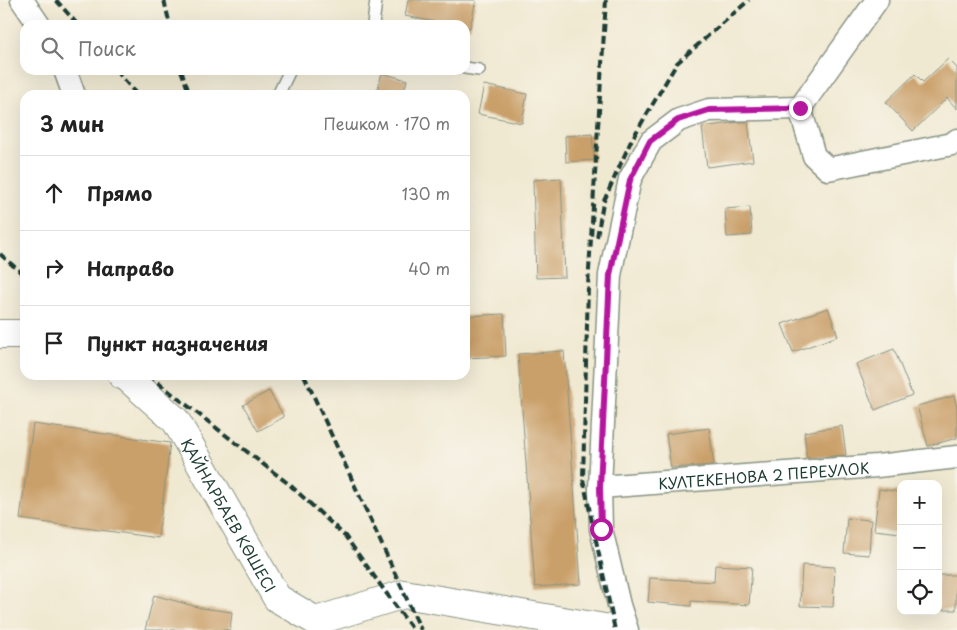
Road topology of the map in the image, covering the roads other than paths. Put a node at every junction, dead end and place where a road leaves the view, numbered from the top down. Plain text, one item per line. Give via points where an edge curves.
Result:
1 (22, 0) edge
2 (376, 0) edge
3 (877, 0) edge
4 (36, 20) edge
5 (374, 20) edge
6 (470, 69) edge
7 (479, 70) dead end
8 (67, 75) edge
9 (288, 75) edge
10 (72, 90) edge
11 (280, 90) edge
12 (800, 108) junction
13 (955, 143) edge
14 (0, 334) edge
15 (20, 334) edge
16 (130, 380) edge
17 (957, 457) edge
18 (600, 487) junction
19 (316, 626) edge
20 (616, 630) edge
21 (627, 630) edge

1 - 4 street
2 - 5 lane
3 - 12 street
6 - 7 lane
8 - 10 street
9 - 11 lane
12 - 13 street via 814,156 828,169
12 - 18 street via 709,110 678,120 650,141 630,180 610,275
14 - 15 street
16 - 19 street, ҚАЙНАРБАЕВ КӨШЕСІ via 176,421 277,598
17 - 18 street, КУЛТЕКЕНОВА 2 ПЕРЕУЛОК
18 - 21 street via 601,529
19 - 20 street, ҚАЙНАРБАЕВ КӨШЕСІ via 404,594

